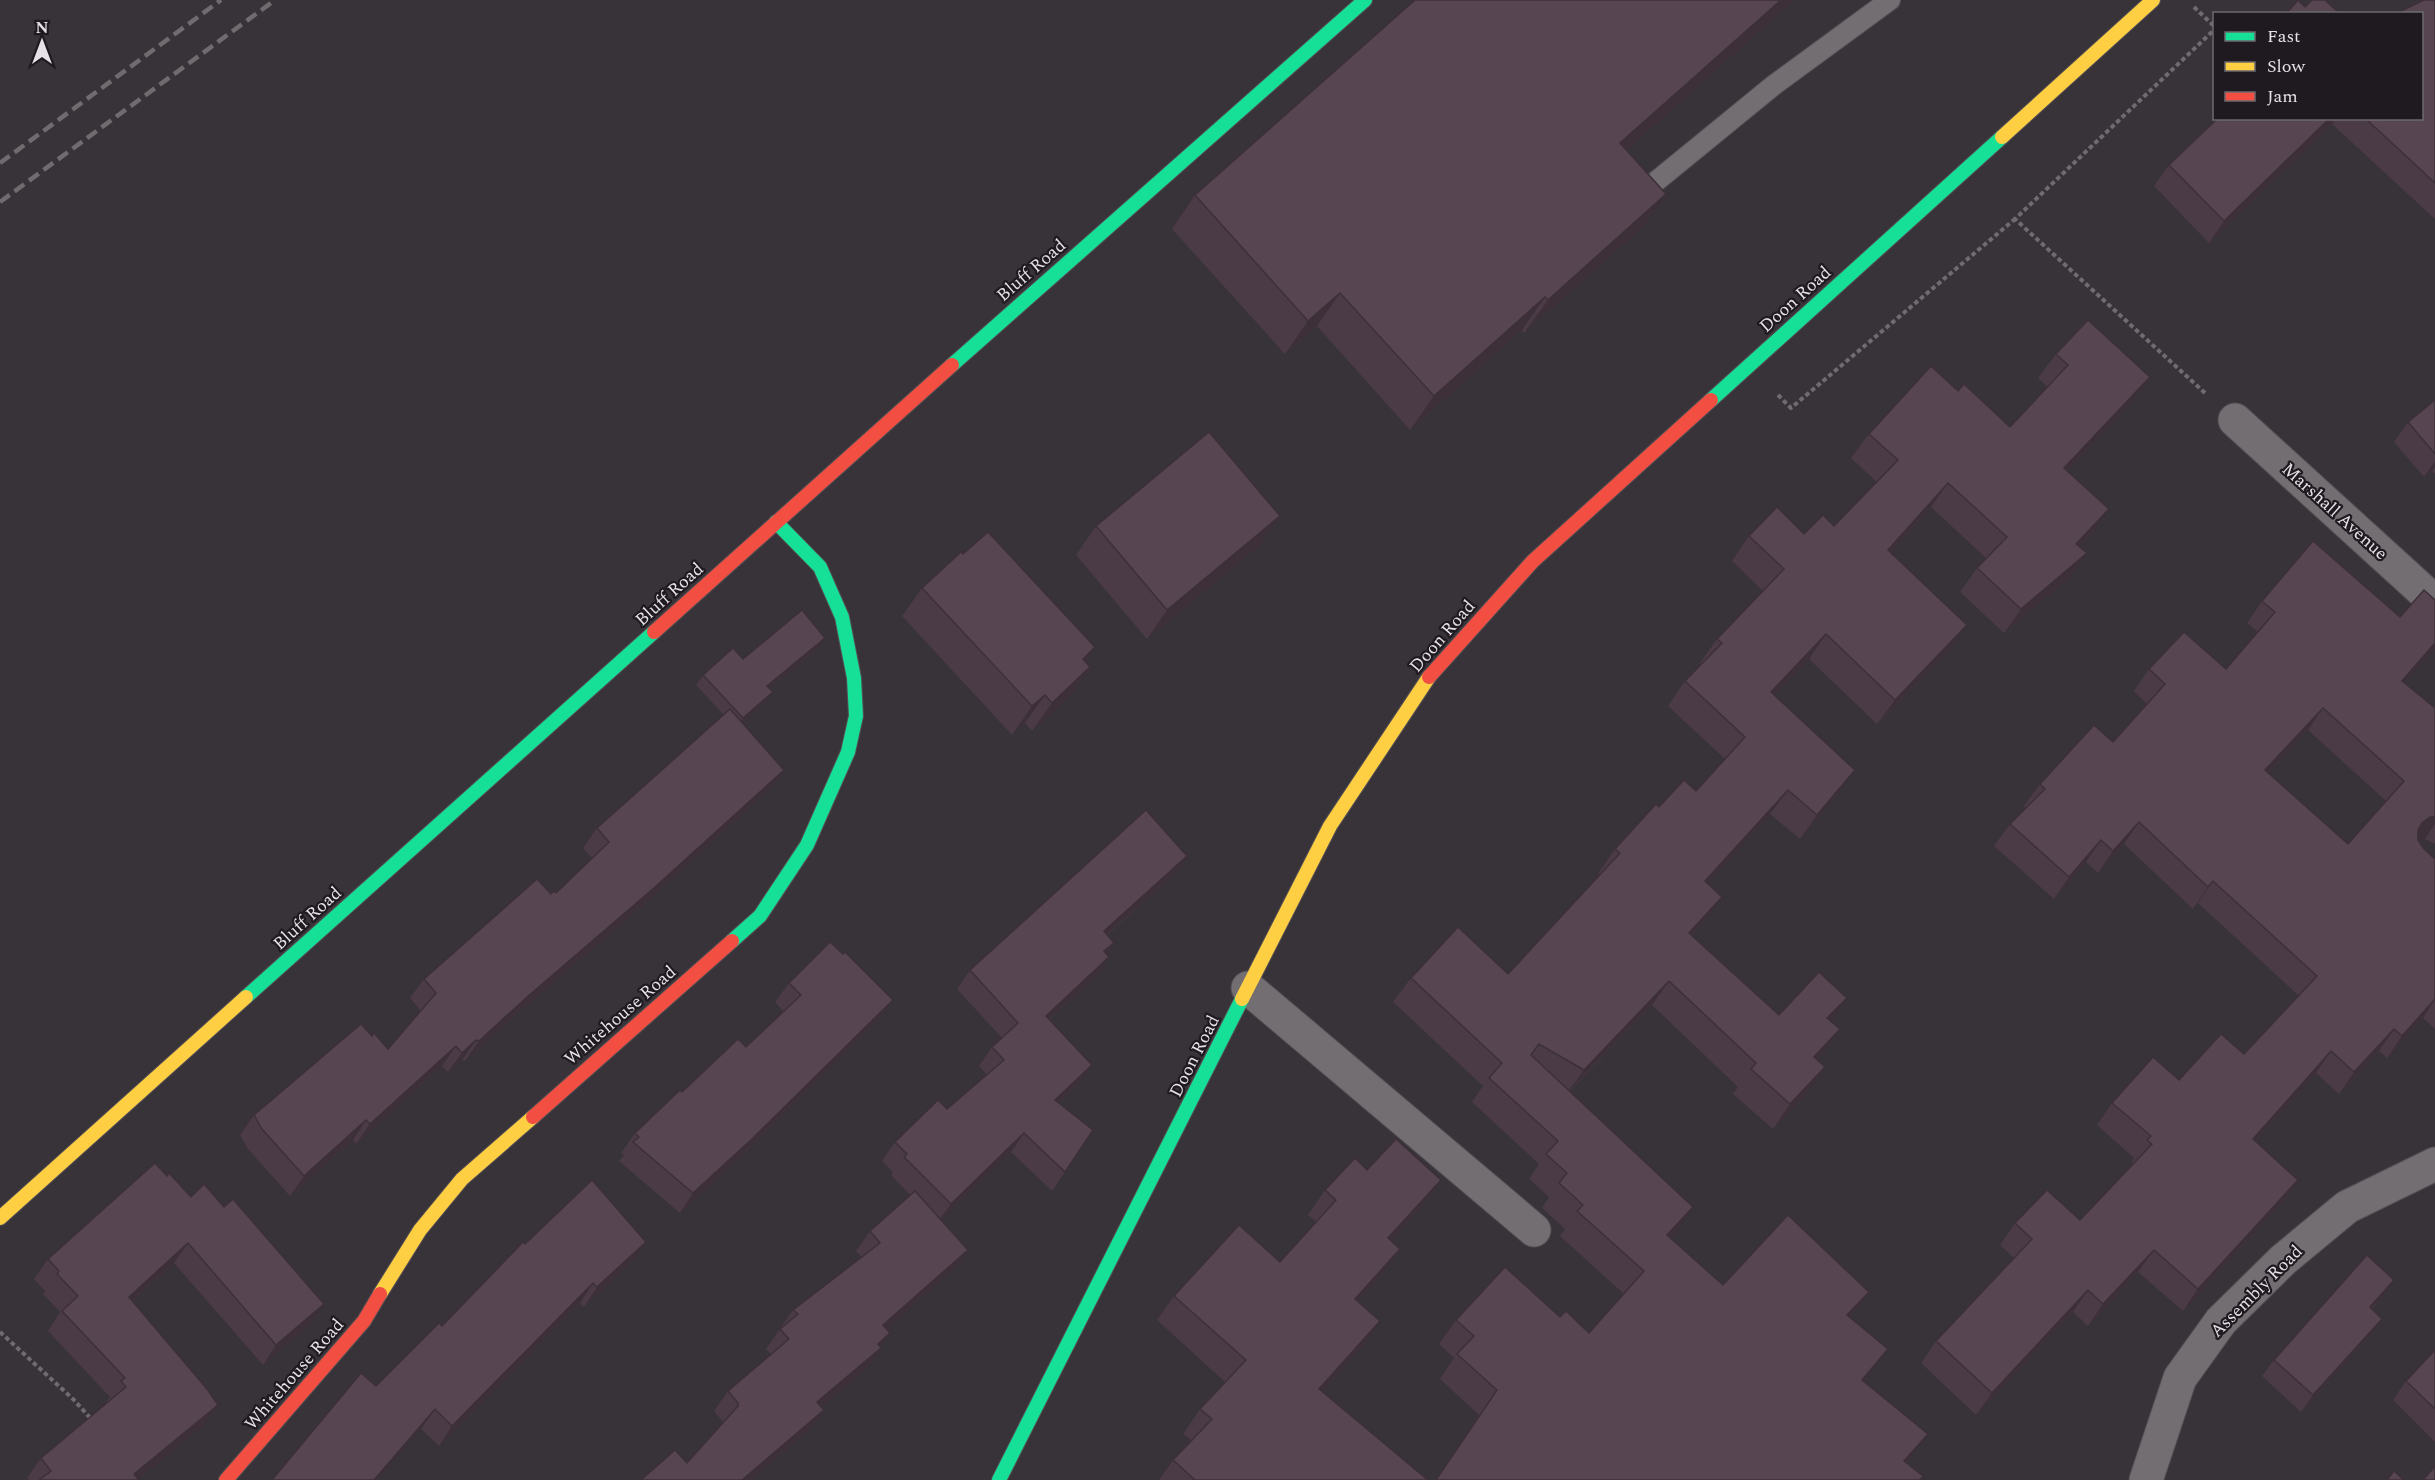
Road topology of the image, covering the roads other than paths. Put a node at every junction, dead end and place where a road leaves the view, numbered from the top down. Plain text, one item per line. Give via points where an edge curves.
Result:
1 (1365, 0) edge
2 (1890, 0) edge
3 (2153, 0) edge
4 (1643, 192) edge
5 (2235, 420) road end
6 (776, 522) junction
7 (2435, 602) edge
8 (1248, 988) junction
9 (2435, 1164) edge
10 (0, 1218) edge
11 (1534, 1230) dead end
12 (226, 1480) edge
13 (999, 1480) edge
14 (2146, 1480) edge

1 - 6 street, Bluff Road
2 - 4 lane via 1774,85
3 - 8 street, Doon Road via 1533,561 1434,669 1330,826
5 - 7 street, Marshall Avenue
6 - 10 street, Bluff Road
6 - 12 street, Whitehouse Road via 820,567 842,616 854,678 856,716 848,752 807,845 760,916 462,1179 420,1230 364,1321
8 - 11 street
8 - 13 street, Doon Road
9 - 14 street, Assembly Road via 2347,1207 2283,1260 2221,1321 2180,1378

